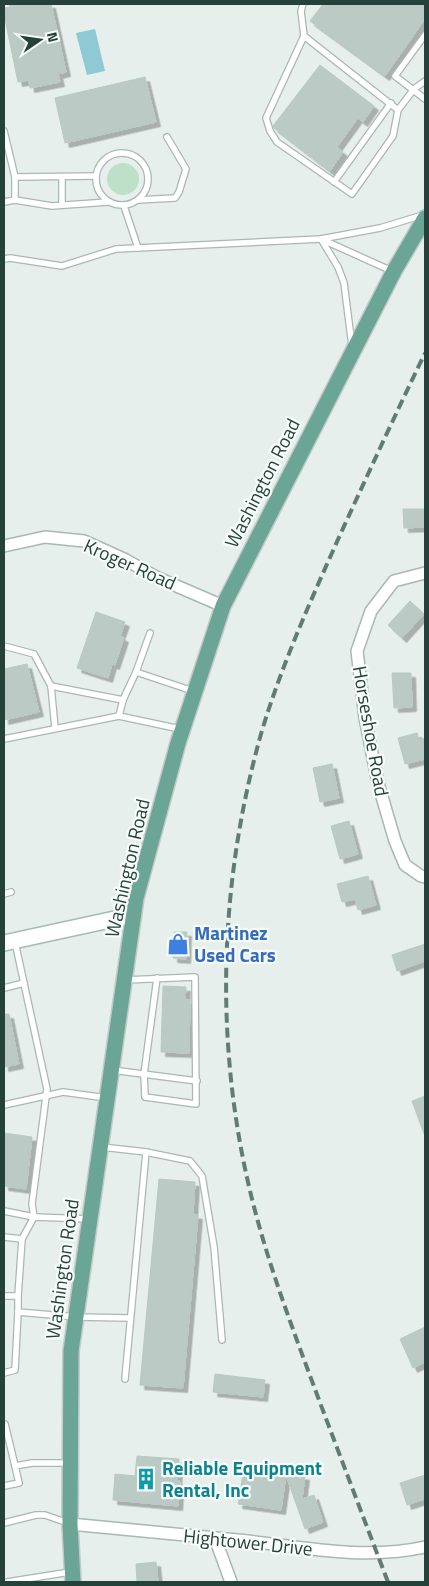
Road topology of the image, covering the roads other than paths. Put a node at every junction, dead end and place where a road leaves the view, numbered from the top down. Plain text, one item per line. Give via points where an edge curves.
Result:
1 (304, 4) edge
2 (425, 35) edge
3 (304, 36) junction
4 (425, 82) edge
5 (414, 89) junction
6 (425, 99) edge
7 (391, 103) junction
8 (398, 110) junction
9 (4, 131) edge
10 (167, 137) dead end
11 (96, 176) junction
12 (15, 177) junction
13 (62, 177) junction
14 (334, 182) junction
15 (15, 200) junction
16 (138, 200) junction
17 (4, 202) edge
18 (108, 202) junction
19 (62, 206) junction
20 (124, 206) junction
21 (425, 216) edge
22 (321, 239) junction
23 (138, 248) junction
24 (4, 259) edge
25 (394, 271) junction
26 (352, 351) junction
27 (4, 546) edge
28 (425, 574) edge
29 (223, 606) junction
30 (150, 634) dead end
31 (4, 646) edge
32 (136, 672) junction
33 (51, 686) junction
34 (195, 691) junction
35 (123, 700) junction
36 (119, 716) junction
37 (55, 728) junction
38 (183, 730) junction
39 (4, 739) edge
40 (425, 877) edge
41 (11, 892) dead end
42 (4, 894) edge
43 (133, 915) junction
44 (10, 942) edge
45 (157, 978) junction
46 (124, 980) junction
47 (24, 983) junction
48 (4, 988) edge
49 (111, 1070) junction
50 (144, 1074) junction
51 (197, 1081) junction
52 (45, 1097) junction
53 (107, 1098) junction
54 (4, 1105) edge
55 (100, 1147) junction
56 (146, 1152) junction
57 (4, 1211) edge
58 (34, 1217) junction
59 (90, 1219) junction
60 (4, 1237) edge
61 (22, 1239) junction
62 (4, 1296) edge
63 (18, 1296) junction
64 (18, 1312) junction
65 (76, 1317) junction
66 (130, 1318) junction
67 (222, 1340) dead end
68 (4, 1373) edge
69 (125, 1379) dead end
70 (4, 1424) edge
71 (70, 1463) junction
72 (15, 1466) junction
73 (4, 1486) edge
74 (4, 1524) edge
75 (70, 1524) junction
76 (215, 1538) junction
77 (425, 1547) edge
78 (73, 1577) edge
79 (7, 1582) edge
80 (231, 1582) edge

1 - 3 lane via 301,11
2 - 5 lane via 395,76
3 - 7 lane
3 - 14 lane via 266,118 277,142
4 - 5 lane
5 - 6 lane
5 - 8 lane
7 - 8 lane
7 - 14 lane
8 - 14 lane via 393,136 352,194
9 - 12 lane
10 - 16 lane via 186,169 179,192 175,198
11 - 13 lane
11 - 16 lane via 98,168 110,156 127,153 135,156 142,162 148,177 148,186
11 - 18 lane via 98,191
12 - 13 lane
12 - 15 lane
13 - 19 lane
15 - 17 lane
15 - 19 lane
16 - 20 lane
18 - 19 lane
18 - 20 lane
20 - 23 lane
21 - 22 lane
21 - 25 main road, Washington Road
22 - 23 lane
22 - 25 lane
22 - 26 lane via 344,283
23 - 24 lane via 116,249 62,266
25 - 26 main road, Washington Road
26 - 29 main road, Washington Road
27 - 29 street, Kroger Road via 44,537 84,541
28 - 40 street, Horseshoe Road via 394,581 372,611 357,651 365,718 378,783 395,841 405,865
29 - 34 main road, Washington Road
30 - 32 lane
31 - 33 lane via 34,654
32 - 34 lane
32 - 35 lane
33 - 35 lane
33 - 37 lane
34 - 38 main road, Washington Road
35 - 36 lane
36 - 37 lane
36 - 38 lane
37 - 39 lane
38 - 43 main road, Washington Road
41 - 42 lane
43 - 44 main road
43 - 46 main road, Washington Road
44 - 47 lane
45 - 46 lane
45 - 50 lane
45 - 51 lane via 194,977
46 - 49 main road, Washington Road
47 - 48 lane
47 - 52 lane via 47,1089
49 - 50 lane
49 - 53 main road, Washington Road
50 - 51 lane
50 - 51 lane via 145,1097 196,1104
52 - 53 lane via 63,1092
52 - 54 lane
52 - 58 lane via 32,1204
53 - 55 main road, Washington Road
55 - 56 lane
55 - 59 main road, Washington Road
56 - 66 lane
56 - 67 lane via 190,1161 202,1176 214,1247
57 - 58 lane
58 - 59 lane
58 - 61 lane
59 - 65 main road, Washington Road
60 - 61 lane
61 - 63 lane
62 - 63 lane
63 - 64 lane
64 - 65 lane
64 - 68 lane via 15,1370
65 - 66 lane
65 - 71 main road, Washington Road via 71,1351
66 - 69 lane
70 - 72 lane
71 - 72 lane
71 - 75 main road, Washington Road
72 - 73 lane via 19,1483
74 - 75 lane via 36,1514
75 - 76 street, Hightower Drive
75 - 78 main road, Washington Road
76 - 77 street, Hightower Drive via 363,1554 397,1553
76 - 80 street
78 - 79 lane

